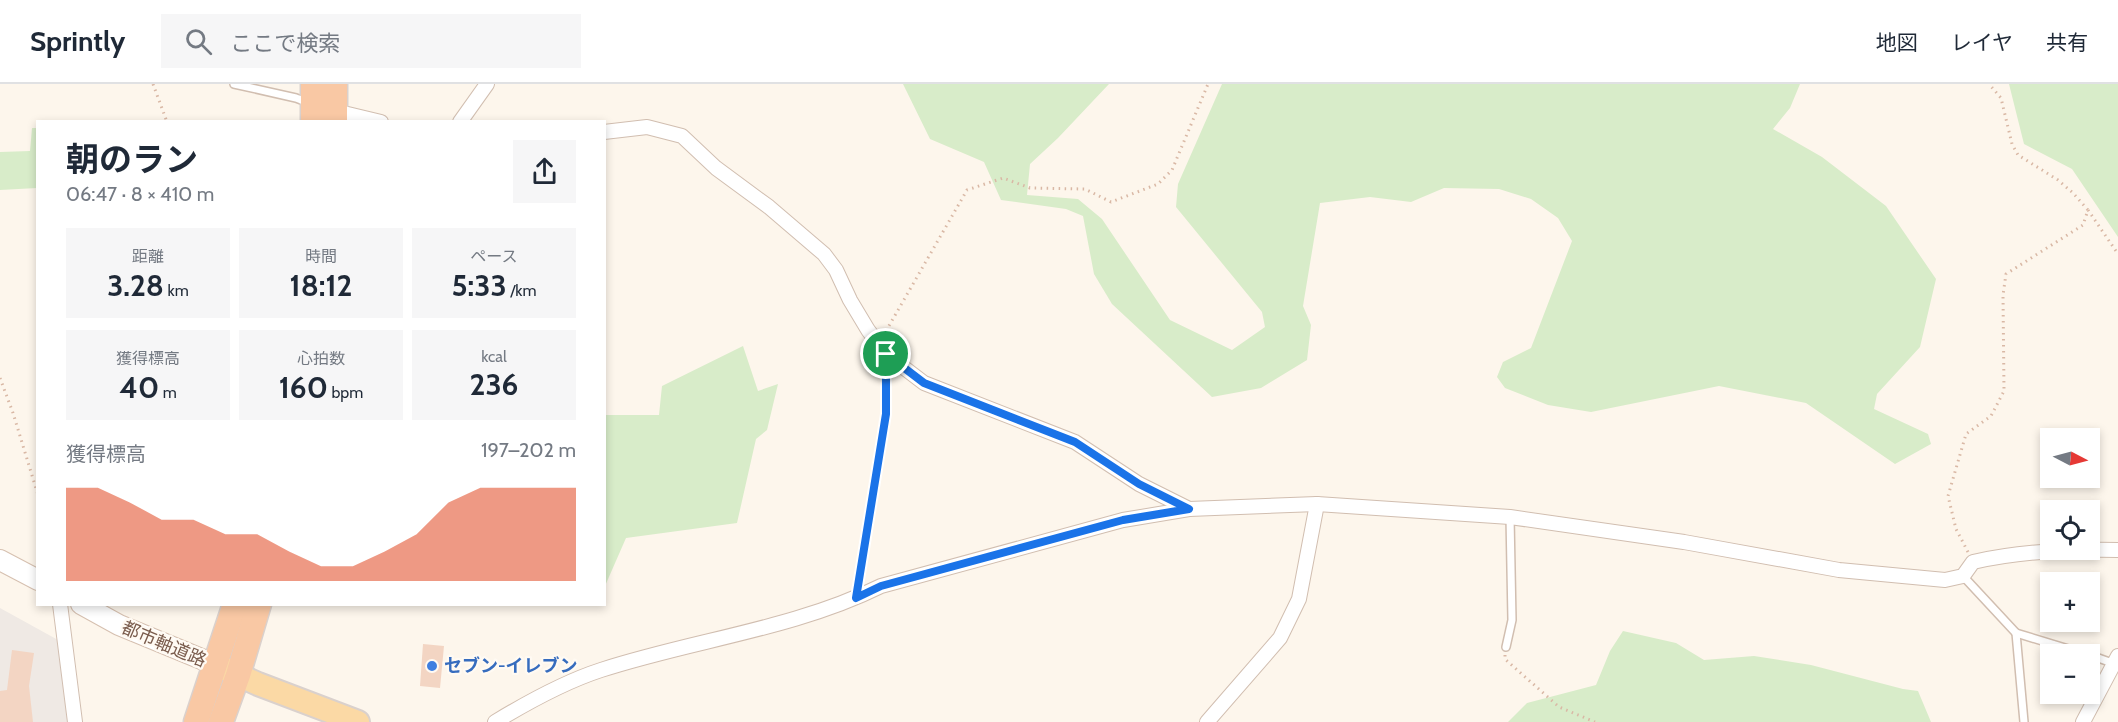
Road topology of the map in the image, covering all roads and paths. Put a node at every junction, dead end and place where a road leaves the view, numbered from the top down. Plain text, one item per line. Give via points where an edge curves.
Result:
1 (153, 84) edge
2 (234, 84) edge
3 (335, 84) edge
4 (487, 84) edge
5 (1208, 84) edge
6 (1989, 84) edge
7 (322, 109) edge
8 (166, 120) edge
9 (372, 120) edge
10 (461, 120) edge
11 (606, 132) edge
12 (2088, 210) junction
13 (2118, 254) edge
14 (882, 349) junction
15 (0, 378) edge
16 (36, 488) edge
17 (1317, 504) junction
18 (1189, 509) junction
19 (1510, 517) junction
20 (2118, 550) edge
21 (0, 560) edge
22 (1973, 562) junction
23 (1963, 576) junction
24 (36, 579) edge
25 (856, 598) junction
26 (60, 606) edge
27 (85, 606) edge
28 (235, 606) edge
29 (258, 606) edge
30 (2016, 633) junction
31 (2052, 644) edge
32 (1506, 647) joint
33 (2100, 658) edge
34 (2117, 662) edge
35 (227, 670) junction
36 (75, 722) edge
37 (195, 722) edge
38 (221, 722) edge
39 (358, 722) edge
40 (495, 722) edge
41 (1207, 722) edge
42 (1595, 722) edge
43 (2024, 722) edge
44 (2083, 722) edge

1 - 8 path
2 - 7 lane via 296,98
3 - 7 highway
4 - 10 street
5 - 14 path via 1172,170 1158,184 1111,202 1085,189 1030,188 1003,178 967,190
6 - 12 path via 2001,98 2018,155 2058,180
7 - 9 street
11 - 14 street via 647,127 682,136 824,254
12 - 13 path
12 - 22 path via 2083,225 2006,274 2004,391 1991,416 1966,434 1948,496 1956,529
14 - 18 street via 924,383 1075,442 1139,484
14 - 25 path via 886,414
15 - 16 path
17 - 18 street
17 - 19 street
17 - 41 street via 1299,599 1280,638
18 - 25 street via 1123,520 881,586
19 - 23 street via 1839,570 1945,580
19 - 32 lane via 1512,620
20 - 22 street via 2076,549
21 - 24 main road
22 - 23 street
23 - 30 lane
25 - 40 street via 601,670 520,706
26 - 36 street
27 - 35 main road, 都市軸道路 via 119,625
28 - 35 highway
29 - 35 highway
30 - 31 lane
30 - 43 lane
32 - 42 path via 1505,659 1559,707
33 - 34 lane
34 - 44 street
35 - 37 highway
35 - 38 highway
35 - 39 main road

